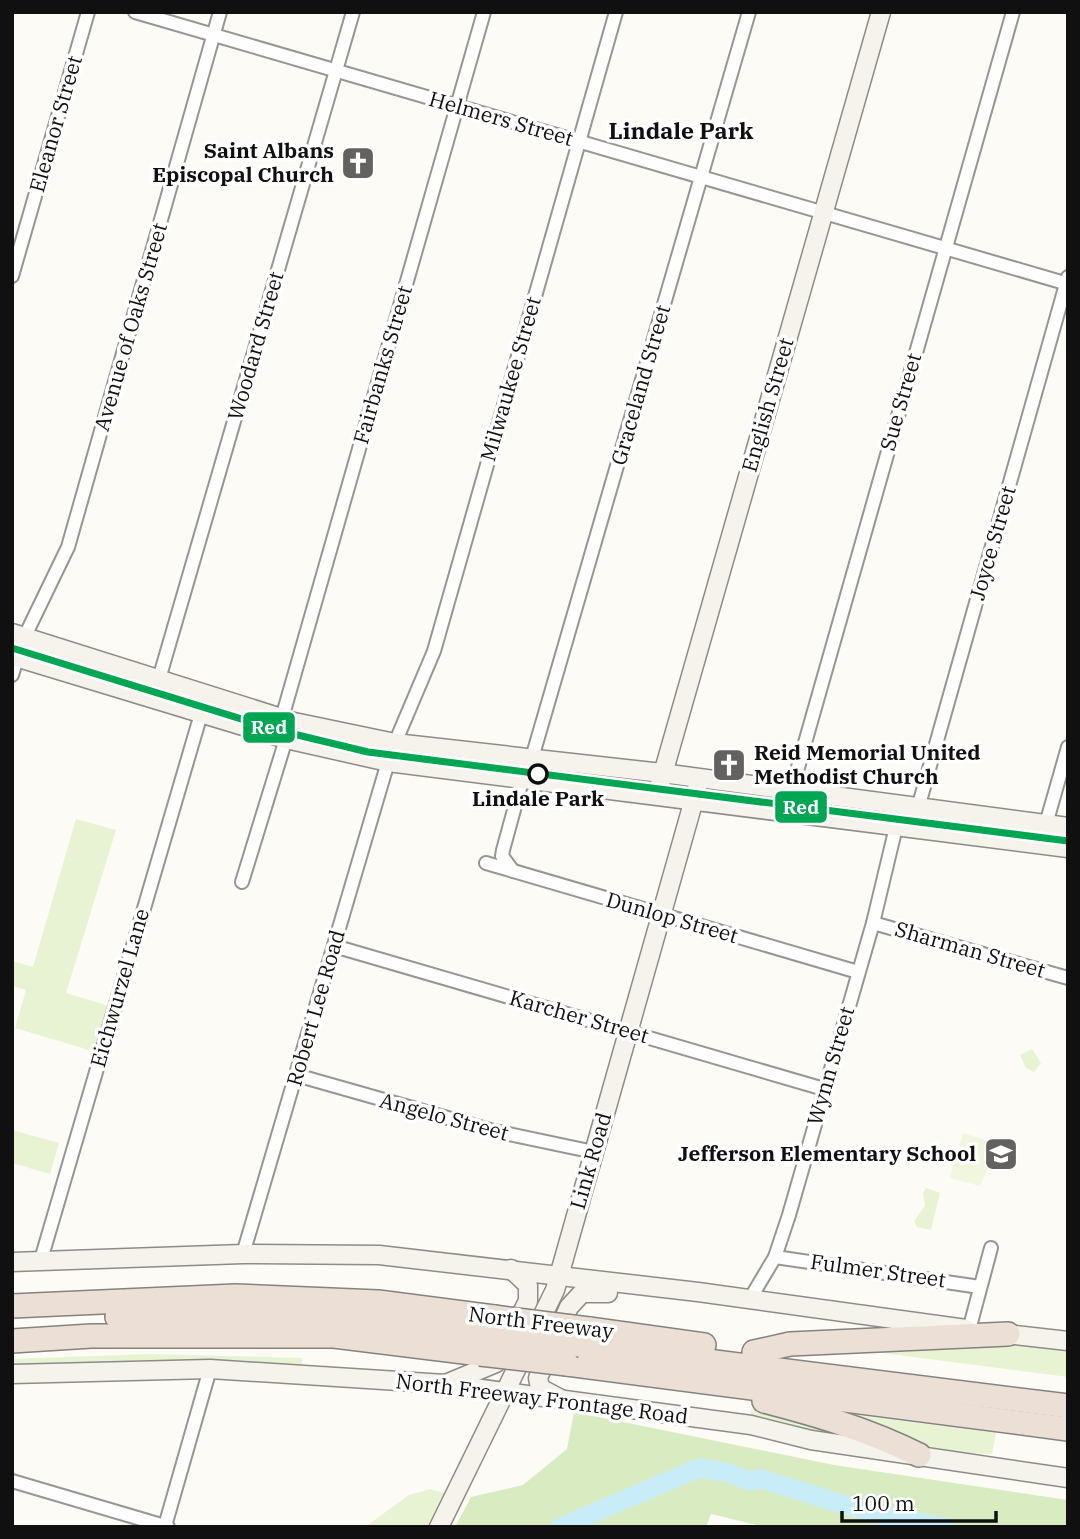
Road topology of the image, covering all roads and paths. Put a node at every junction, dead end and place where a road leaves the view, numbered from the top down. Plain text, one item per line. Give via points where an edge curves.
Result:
1 (88, 12) edge
2 (135, 12) edge
3 (220, 12) edge
4 (353, 12) edge
5 (484, 12) edge
6 (616, 12) edge
7 (749, 12) edge
8 (881, 12) edge
9 (1013, 12) edge
10 (214, 35) junction
11 (336, 71) junction
12 (457, 106) junction
13 (579, 142) junction
14 (701, 178) junction
15 (823, 215) junction
16 (944, 249) junction
17 (12, 276) edge
18 (1067, 282) edge
19 (19, 635) edge
20 (15, 657) edge
21 (12, 675) edge
22 (159, 679) junction
23 (201, 714) junction
24 (282, 718) junction
25 (286, 739) junction
26 (395, 743) junction
27 (1068, 747) edge
28 (532, 758) junction
29 (388, 762) junction
30 (662, 773) junction
31 (523, 777) junction
32 (699, 779) junction
33 (791, 792) junction
34 (658, 798) junction
35 (694, 800) junction
36 (918, 808) junction
37 (1046, 824) junction
38 (896, 827) junction
39 (1068, 827) edge
40 (1068, 848) edge
41 (486, 863) dead end
42 (513, 871) junction
43 (242, 882) dead end
44 (662, 916) junction
45 (873, 923) junction
46 (334, 946) junction
47 (858, 972) junction
48 (1068, 978) edge
49 (628, 1032) junction
50 (296, 1075) junction
51 (824, 1089) junction
52 (594, 1153) junction
53 (990, 1248) dead end
54 (243, 1254) junction
55 (775, 1256) junction
56 (12, 1262) edge
57 (40, 1264) junction
58 (511, 1269) junction
59 (559, 1275) junction
60 (980, 1287) junction
61 (651, 1288) junction
62 (750, 1299) junction
63 (12, 1307) edge
64 (12, 1321) edge
65 (970, 1324) junction
66 (487, 1334) junction
67 (1009, 1334) junction
68 (585, 1337) junction
69 (18, 1341) edge
70 (1068, 1341) edge
71 (754, 1352) junction
72 (210, 1369) junction
73 (12, 1374) edge
74 (666, 1376) junction
75 (445, 1384) junction
76 (503, 1392) junction
77 (1068, 1393) edge
78 (562, 1400) junction
79 (1068, 1406) edge
80 (1068, 1429) edge
81 (919, 1455) junction
82 (1068, 1467) edge
83 (1031, 1470) junction
84 (1068, 1478) edge
85 (12, 1481) edge
86 (167, 1526) edge
87 (439, 1527) edge

1 - 17 street, Eleanor Street
2 - 10 street, Helmers Street
3 - 10 street, Avenue of Oaks Street
4 - 11 street, Woodard Street
5 - 12 street, Fairbanks Street
6 - 13 street, Milwaukee Street
7 - 14 street, Graceland Street
8 - 15 main road, English Street
9 - 16 street, Sue Street
10 - 11 street, Helmers Street
10 - 19 street, Avenue of Oaks Street via 68,547
11 - 12 street, Helmers Street
11 - 22 street, Woodard Street
12 - 13 street, Helmers Street
12 - 24 street, Fairbanks Street
13 - 14 street, Helmers Street
13 - 26 street, Milwaukee Street via 434,651
14 - 15 street, Helmers Street
14 - 28 street, Graceland Street
15 - 16 street, Helmers Street
15 - 30 main road, English Street
16 - 18 street, Helmers Street
16 - 33 street, Sue Street
18 - 36 street, Joyce Street
19 - 22 main road
20 - 21 street
20 - 23 main road
22 - 24 main road
23 - 25 main road
23 - 57 street, Eichwurzel Lane
24 - 26 main road
25 - 29 main road
25 - 43 street
26 - 28 main road
27 - 37 street
28 - 30 main road
29 - 31 main road
29 - 46 street, Robert Lee Road
30 - 32 main road
30 - 34 main road, English Street
31 - 34 main road
31 - 42 street via 502,856
32 - 33 main road
32 - 35 main road, Link Road
33 - 36 main road
34 - 35 main road
35 - 38 main road
35 - 44 main road, Link Road
36 - 37 main road
37 - 39 main road
38 - 40 main road
38 - 45 street, Wynn Street
41 - 42 street, Dunlop Street
42 - 44 street, Dunlop Street
44 - 47 street, Dunlop Street
44 - 49 main road, Link Road
45 - 47 street, Wynn Street
45 - 48 street, Sharman Street
46 - 49 street, Karcher Street
46 - 50 street, Robert Lee Road
47 - 51 street, Wynn Street
49 - 51 street, Karcher Street
49 - 52 main road, Link Road
50 - 52 street, Angelo Street via 490,1130
50 - 54 street, Robert Lee Road
51 - 55 street, Wynn Street
52 - 59 main road, Link Road
53 - 60 street
54 - 57 main road
54 - 58 main road via 379,1255
55 - 60 street, Fulmer Street
55 - 62 street, Wynn Street
56 - 57 main road
58 - 59 main road
58 - 75 main road via 528,1285 528,1301 496,1363
59 - 61 main road
59 - 76 main road, Link Road
60 - 65 street
61 - 62 main road
61 - 78 main road via 643,1297 589,1291 572,1303 538,1378 540,1388
62 - 65 main road
63 - 66 highway, North Freeway via 235,1296 378,1302
64 - 66 highway, North Freeway via 296,1315 372,1319
65 - 67 main road
66 - 68 highway, North Freeway, bridge
66 - 69 highway, North Freeway via 104,1336
66 - 74 highway, North Freeway, bridge via 567,1364
67 - 70 main road
67 - 71 highway via 790,1344
68 - 71 highway, North Freeway
68 - 79 highway, North Freeway
71 - 77 highway, North Freeway
72 - 73 main road, North Freeway Frontage Road
72 - 75 main road, North Freeway Frontage Road
72 - 86 street
74 - 80 highway, North Freeway
74 - 81 highway via 834,1419
75 - 76 main road, North Freeway Frontage Road
76 - 78 main road, North Freeway Frontage Road
76 - 87 main road, Link Road
78 - 81 main road, North Freeway Frontage Road via 751,1425 811,1440
81 - 83 main road, North Freeway Frontage Road
82 - 83 main road
83 - 84 main road, North Freeway Frontage Road
85 - 86 street

